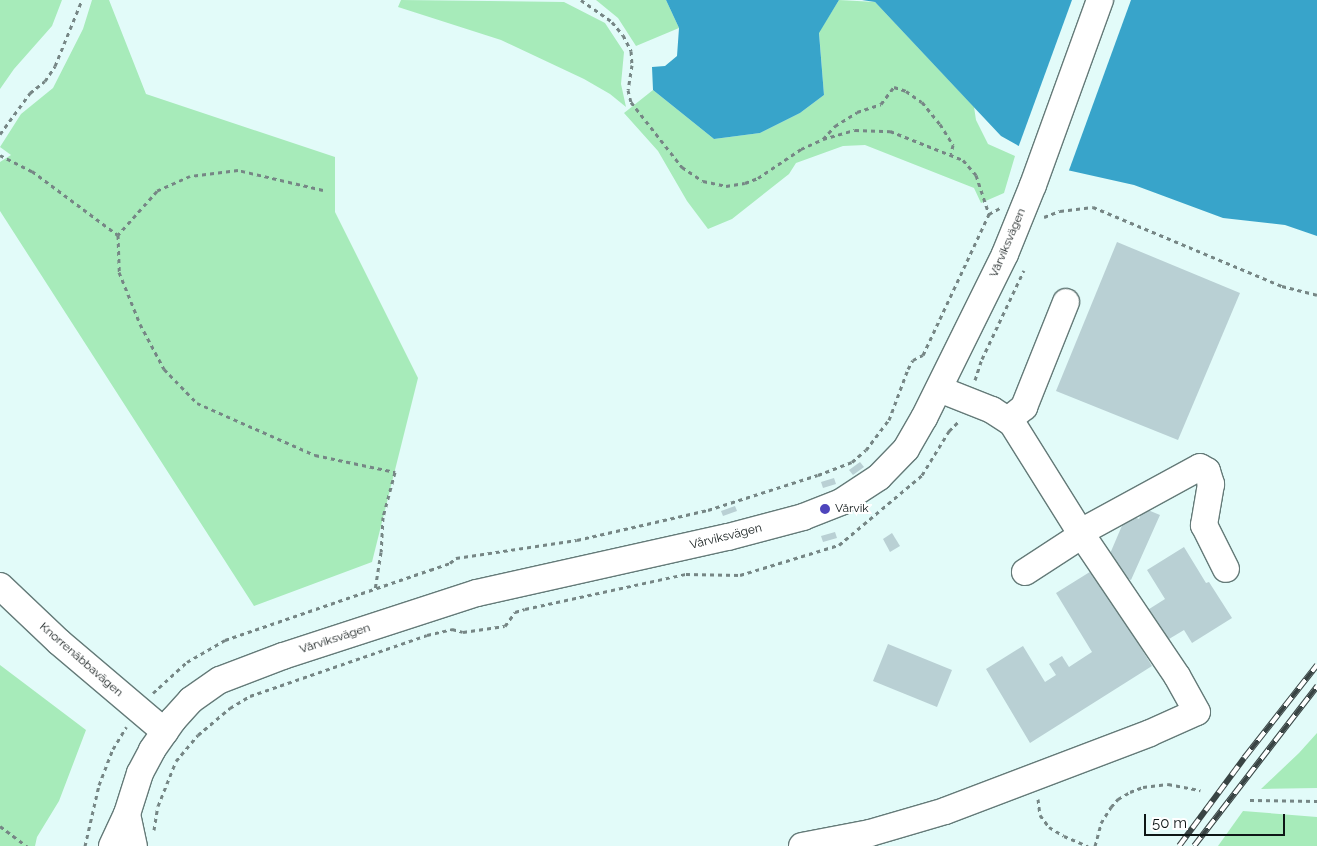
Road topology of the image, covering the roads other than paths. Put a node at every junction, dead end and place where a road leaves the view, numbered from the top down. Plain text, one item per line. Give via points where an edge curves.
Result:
1 (1100, 0) edge
2 (1066, 302) dead end
3 (939, 389) junction
4 (1008, 420) junction
5 (1082, 535) junction
6 (1226, 569) dead end
7 (1025, 572) dead end
8 (0, 586) edge
9 (165, 732) junction
10 (127, 814) junction
11 (144, 839) edge
12 (112, 846) edge
13 (802, 846) edge

1 - 3 street, Vårviksvägen via 1005,254
2 - 4 street via 1024,407
3 - 4 street via 992,410
3 - 9 street, Vårviksvägen via 906,449 879,478 841,502 728,537 477,593 266,661 220,680 191,700
4 - 5 street via 1024,440
5 - 6 street via 1090,527 1200,467 1207,471 1211,484 1204,526
5 - 7 street
5 - 13 street via 1177,676 1197,712 945,811 870,833
8 - 9 street, Knorrenäbbavägen via 59,642
9 - 10 street, Vårviksvägen via 140,773
10 - 11 street, Vårviksvägen
10 - 12 street, Vårviksvägen

